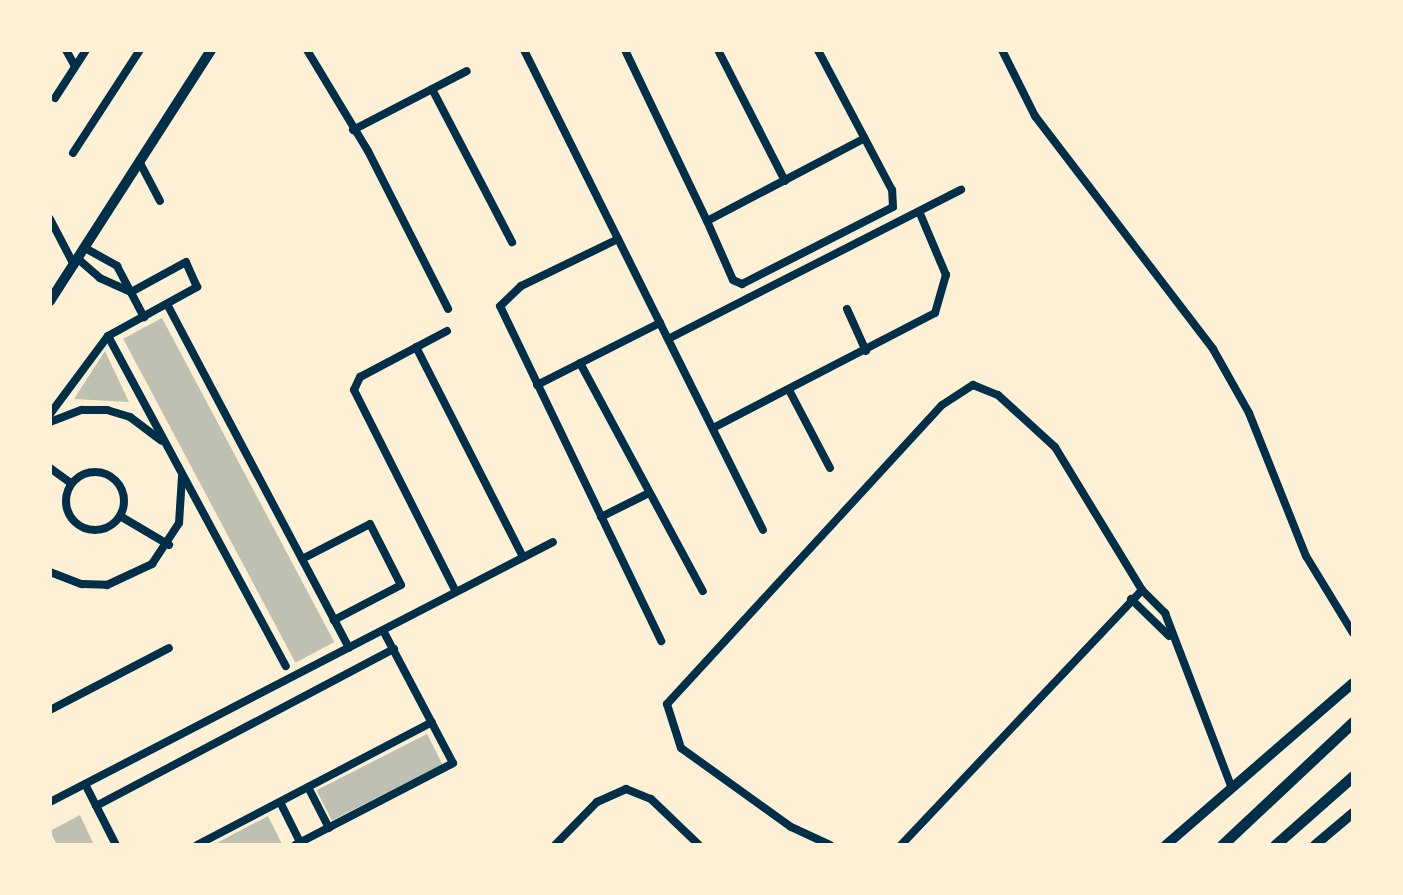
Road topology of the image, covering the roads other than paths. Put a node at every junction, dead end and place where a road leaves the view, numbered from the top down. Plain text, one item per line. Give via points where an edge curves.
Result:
1 (66, 50) edge
2 (86, 50) edge
3 (140, 50) edge
4 (211, 50) edge
5 (307, 50) edge
6 (524, 50) edge
7 (625, 50) edge
8 (718, 50) edge
9 (818, 50) edge
10 (1002, 50) edge
11 (75, 66) junction
12 (468, 71) dead end
13 (432, 89) junction
14 (54, 98) dead end
15 (353, 130) junction
16 (865, 138) junction
17 (73, 153) dead end
18 (140, 161) junction
19 (785, 180) junction
20 (960, 190) dead end
21 (160, 201) dead end
22 (919, 211) junction
23 (50, 219) edge
24 (707, 221) junction
25 (618, 239) junction
26 (512, 242) dead end
27 (85, 248) junction
28 (76, 262) junction
29 (131, 292) junction
30 (50, 301) edge
31 (167, 304) junction
32 (448, 309) dead end
33 (846, 309) dead end
34 (144, 317) junction
35 (660, 323) junction
36 (447, 331) dead end
37 (108, 336) junction
38 (668, 339) junction
39 (416, 347) junction
40 (866, 351) junction
41 (580, 364) junction
42 (537, 385) junction
43 (789, 390) junction
44 (50, 414) edge
45 (50, 422) edge
46 (712, 428) junction
47 (168, 446) junction
48 (50, 468) edge
49 (830, 468) dead end
50 (182, 472) junction
51 (71, 483) junction
52 (650, 493) junction
53 (120, 516) junction
54 (601, 517) junction
55 (763, 530) dead end
56 (553, 542) dead end
57 (169, 546) junction
58 (523, 557) junction
59 (302, 559) junction
60 (50, 572) edge
61 (1142, 590) junction
62 (702, 591) dead end
63 (456, 592) junction
64 (1131, 599) junction
65 (334, 620) junction
66 (383, 630) junction
67 (1353, 633) edge
68 (1169, 636) junction
69 (661, 641) dead end
70 (169, 648) dead end
71 (349, 648) junction
72 (394, 649) junction
73 (286, 666) dead end
74 (1353, 683) edge
75 (50, 710) edge
76 (432, 722) junction
77 (1353, 722) edge
78 (1353, 776) edge
79 (85, 784) junction
80 (1232, 786) junction
81 (308, 787) junction
82 (50, 802) edge
83 (280, 802) junction
84 (96, 806) junction
85 (1353, 812) edge
86 (329, 828) junction
87 (298, 844) edge
88 (116, 845) edge
89 (196, 845) edge
90 (555, 845) edge
91 (698, 845) edge
92 (830, 845) edge
93 (901, 845) edge
94 (1166, 845) edge
95 (1222, 845) edge
96 (1275, 845) edge
97 (1314, 845) edge

1 - 11 street
2 - 11 street
3 - 17 street
4 - 18 street
5 - 15 street
6 - 25 street
7 - 24 street
8 - 19 street
9 - 16 street
10 - 67 street via 1035,116 1222,363 1306,556
11 - 14 street
12 - 13 street
13 - 15 street
13 - 26 street
15 - 32 street
16 - 19 street
16 - 24 street via 892,190 893,208 742,284 733,280
18 - 21 street
18 - 27 street
19 - 24 street
20 - 22 street
22 - 38 street
22 - 40 street via 946,275 941,301 928,318
23 - 28 street
25 - 35 street
25 - 42 street via 501,302
27 - 28 street
27 - 29 street via 111,261
28 - 29 street
28 - 30 street
29 - 31 street via 186,262 198,287
29 - 34 street
31 - 34 street
31 - 59 street
33 - 40 street
34 - 37 street
35 - 38 street
35 - 41 street
36 - 39 street
37 - 44 street
37 - 47 street
38 - 46 street
39 - 58 street
39 - 63 street via 360,377 354,390
40 - 43 street
41 - 42 street
41 - 52 street
42 - 54 street
43 - 46 street
43 - 49 street
45 - 47 street via 82,410 106,410 130,417
46 - 55 street
47 - 50 street
48 - 51 street
50 - 57 street via 179,523
50 - 73 street
51 - 53 street via 92,471 110,475 124,498
51 - 53 street via 65,506 75,523 104,529
52 - 54 street
52 - 62 street
53 - 57 street
54 - 69 street
56 - 58 street
57 - 60 street via 131,578 107,584 82,584
58 - 63 street
59 - 65 street
59 - 65 street via 370,524 402,585
61 - 64 street
61 - 68 street via 1166,613
61 - 92 street via 1055,447 998,395 973,385 959,390 755,602 667,704 681,748 791,827
63 - 66 street
64 - 68 street
64 - 93 street
65 - 71 street
66 - 71 street
66 - 72 street
68 - 80 street
70 - 75 street
71 - 79 street
72 - 76 street
72 - 84 street
74 - 80 street
76 - 81 street
76 - 86 street via 453,763
77 - 95 main road
78 - 96 main road
79 - 82 street
79 - 84 street
80 - 94 street
81 - 83 street
81 - 86 street
83 - 87 street
83 - 89 street
84 - 88 street
85 - 97 street
86 - 87 street
90 - 91 street via 596,802 626,790 651,799

